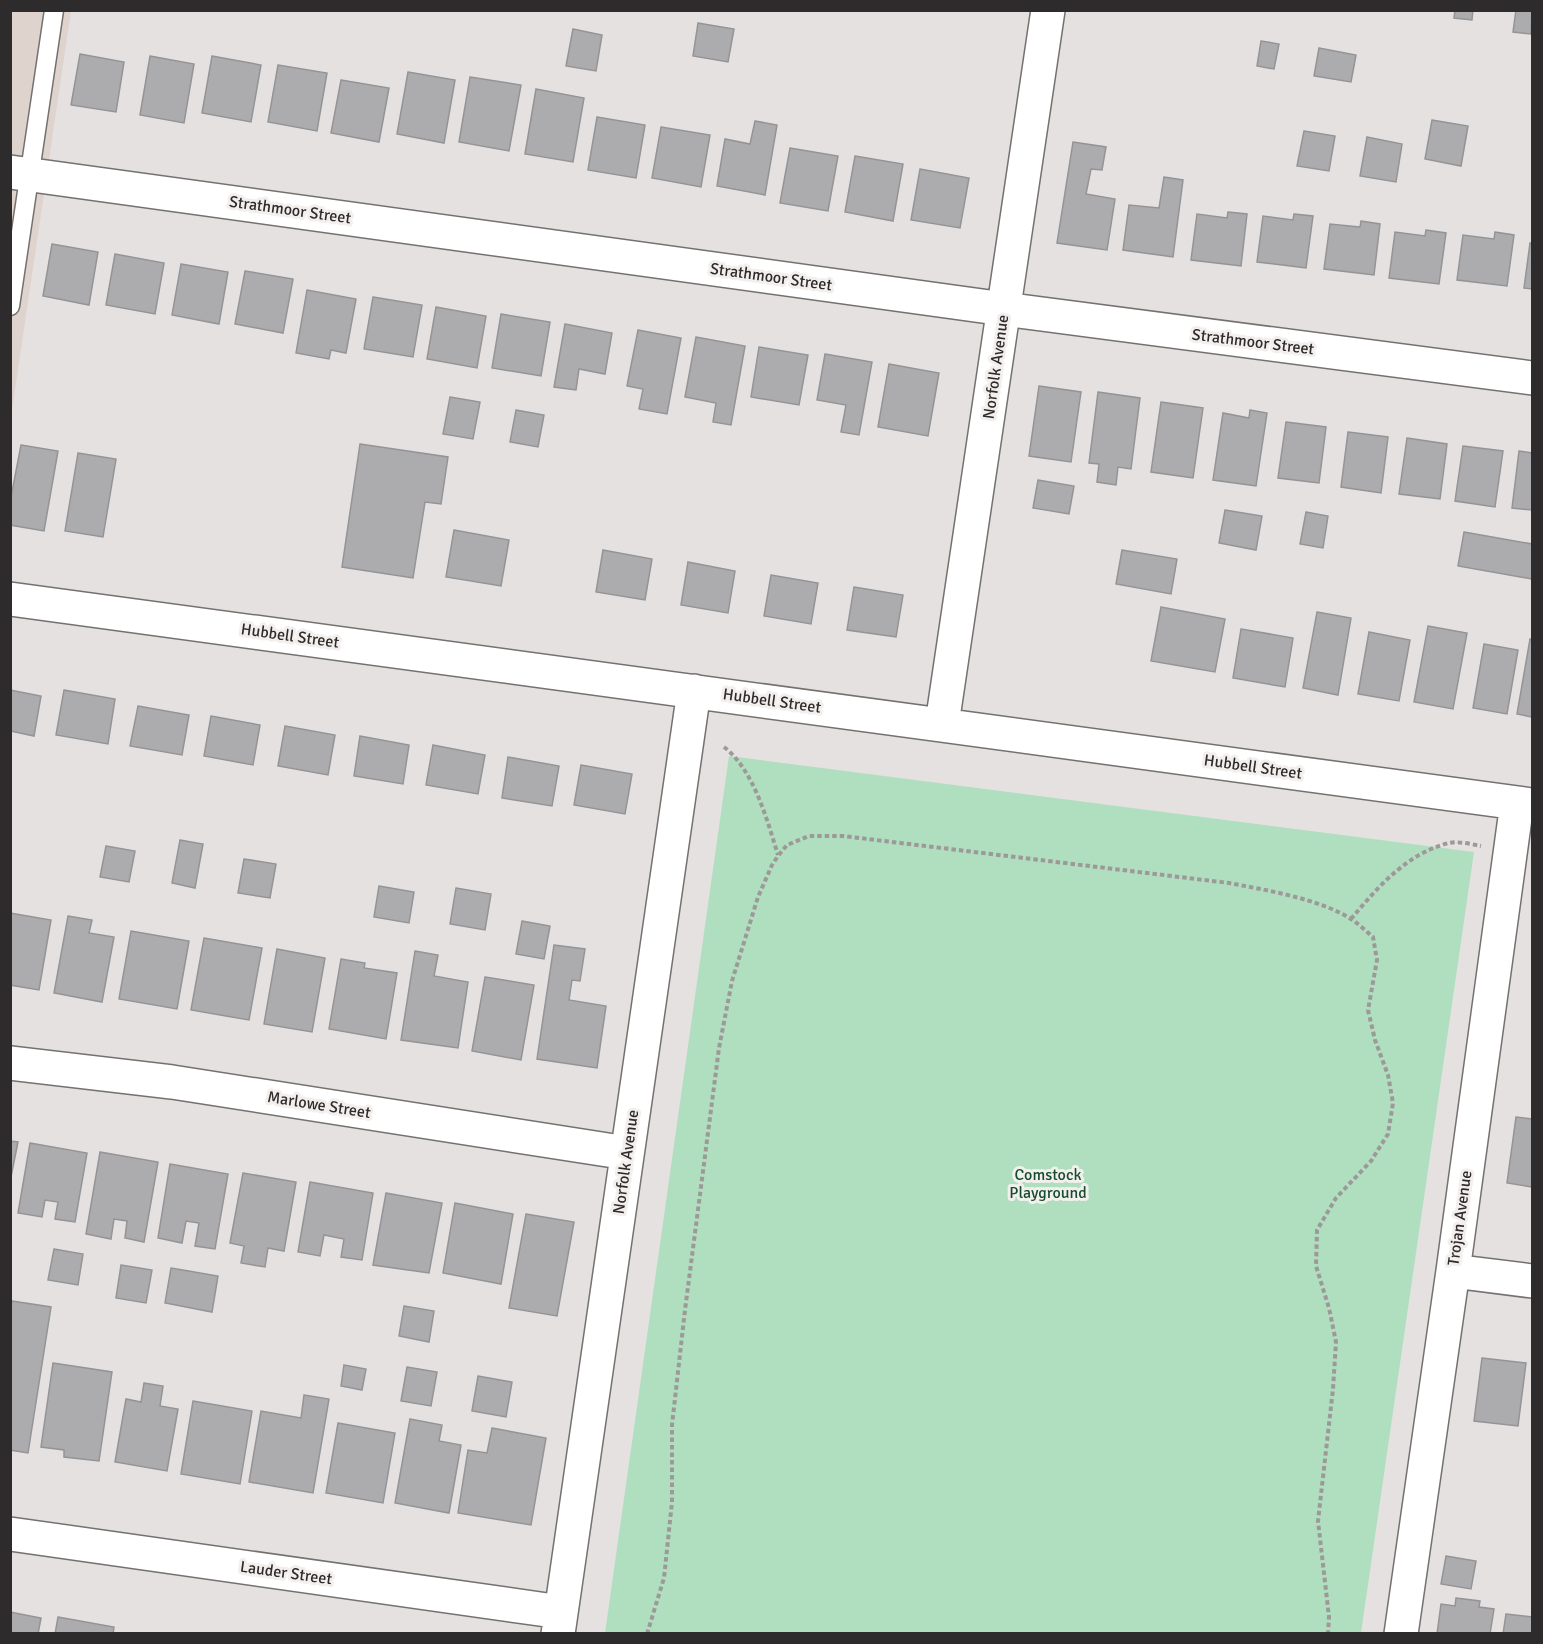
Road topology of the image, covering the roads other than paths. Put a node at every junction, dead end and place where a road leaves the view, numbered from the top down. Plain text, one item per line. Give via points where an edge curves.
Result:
1 (54, 10) edge
2 (1048, 10) edge
3 (20, 173) edge
4 (10, 306) edge
5 (1004, 309) junction
6 (1533, 378) edge
7 (10, 599) edge
8 (694, 691) junction
9 (942, 724) junction
10 (1525, 804) edge
11 (10, 1063) edge
12 (627, 1153) junction
13 (1453, 1271) junction
14 (1533, 1281) edge
15 (10, 1534) edge
16 (560, 1623) edge
17 (1401, 1634) edge

1 - 3 lane
2 - 5 street, Norfolk Avenue
3 - 4 lane
3 - 5 street, Strathmoor Street
5 - 6 street, Strathmoor Street
5 - 9 street, Norfolk Avenue
7 - 8 street, Hubbell Street
8 - 9 street, Hubbell Street
8 - 12 street, Norfolk Avenue
9 - 10 street, Hubbell Street
10 - 13 street, Trojan Avenue
11 - 12 street, Marlowe Street via 172,1082
12 - 16 street, Norfolk Avenue
13 - 14 street
13 - 17 street, Trojan Avenue
15 - 16 street, Lauder Street

